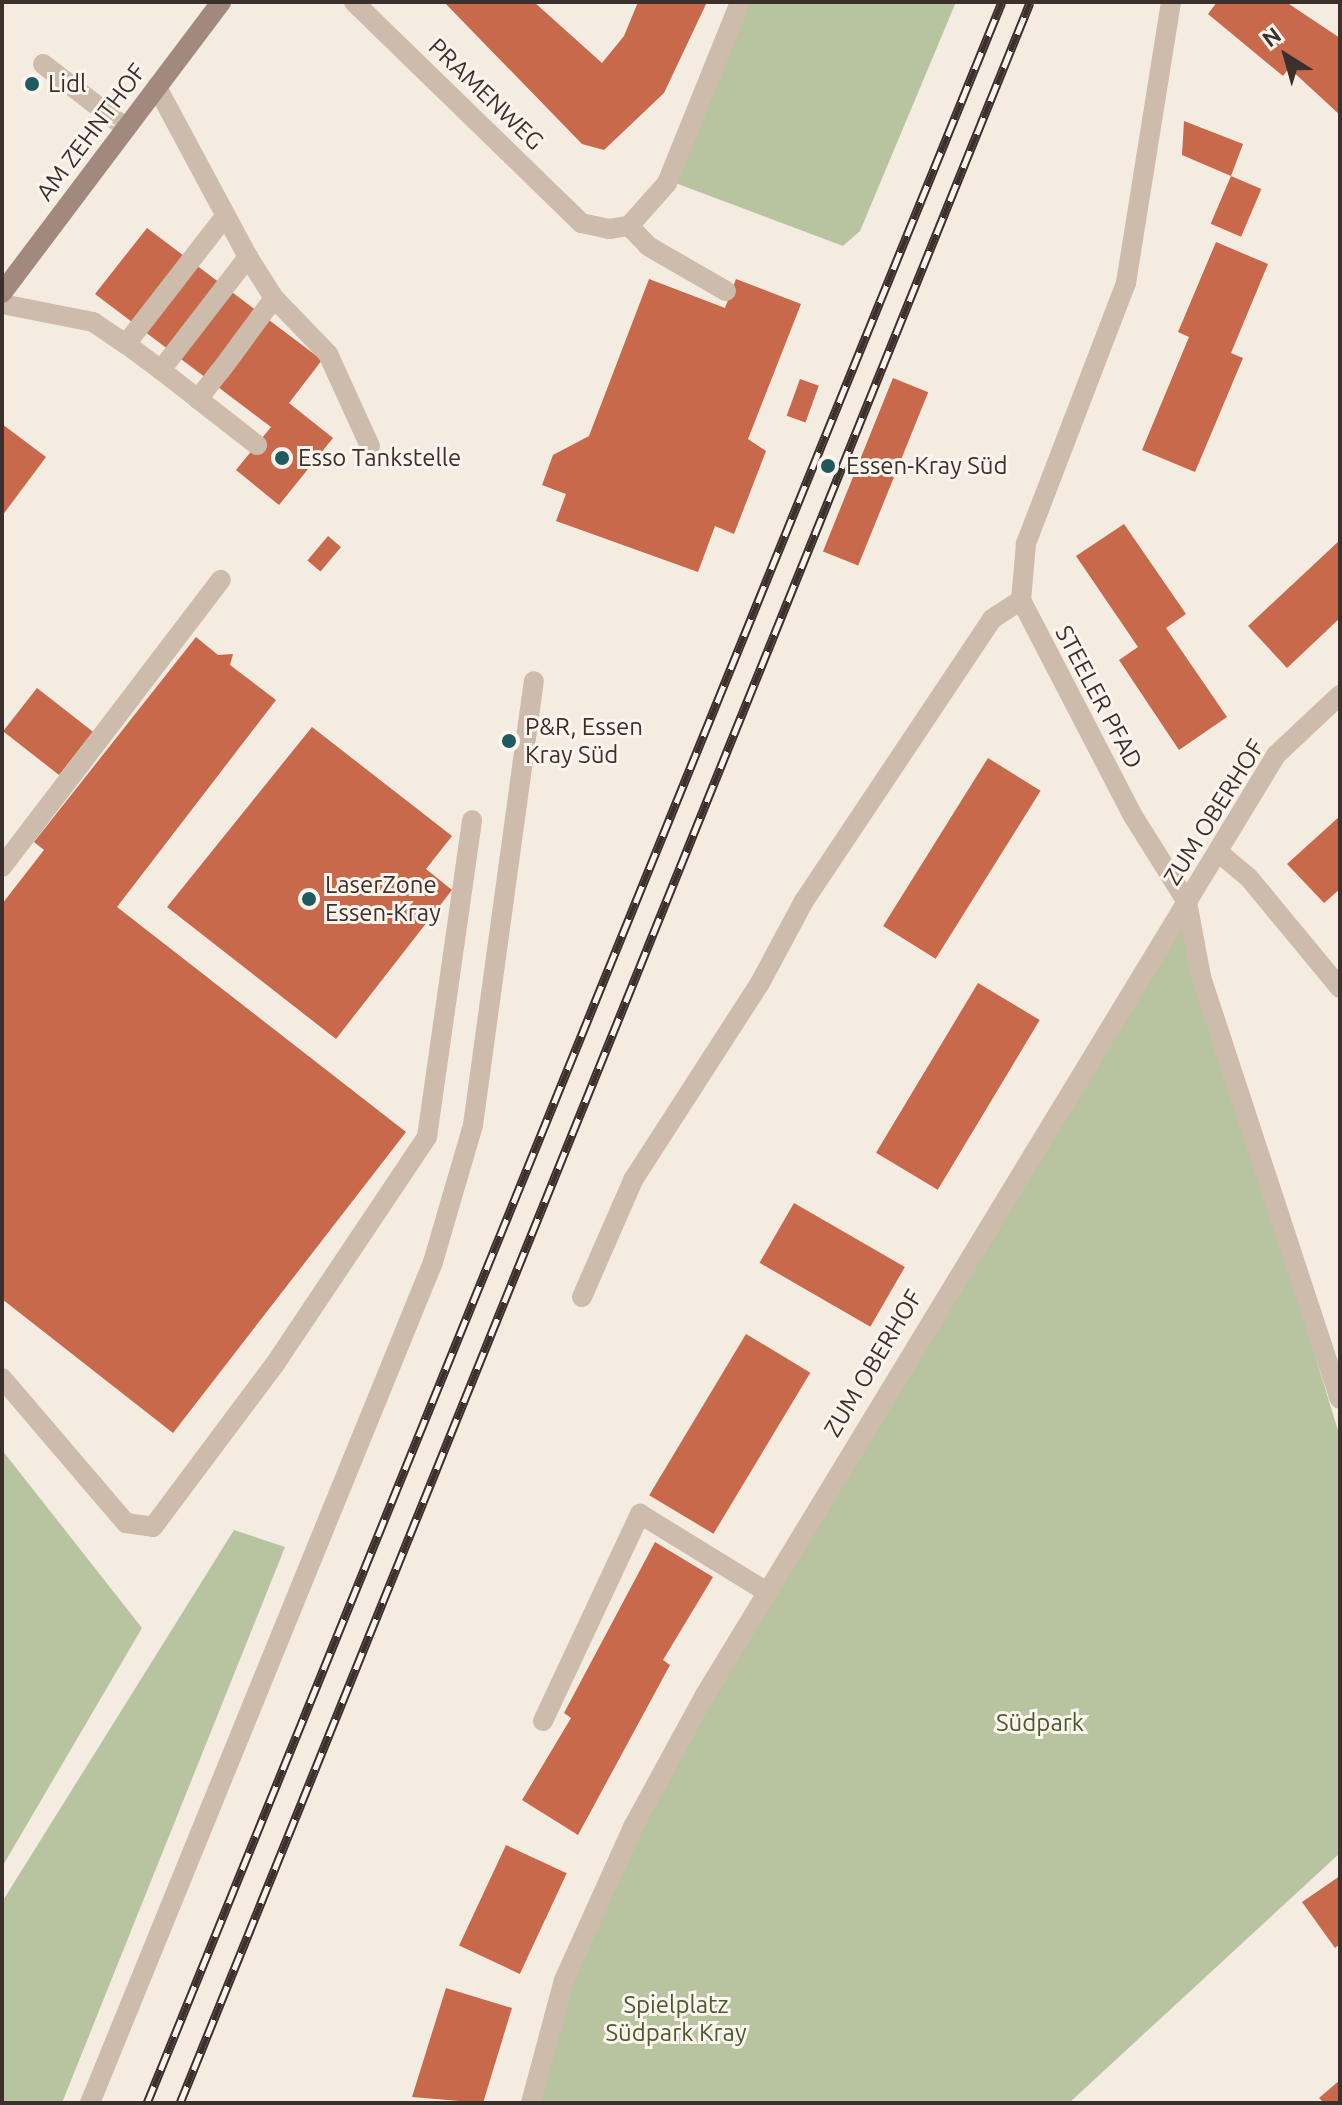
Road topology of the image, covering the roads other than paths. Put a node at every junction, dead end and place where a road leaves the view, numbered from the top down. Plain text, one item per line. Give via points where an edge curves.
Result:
1 (221, 2) edge
2 (354, 2) edge
3 (740, 2) edge
4 (1171, 2) edge
5 (43, 64) dead end
6 (157, 87) junction
7 (126, 128) junction
8 (223, 219) junction
9 (629, 226) junction
10 (248, 257) junction
11 (726, 291) dead end
12 (2, 293) edge
13 (274, 298) junction
14 (2, 304) edge
15 (126, 344) junction
16 (161, 370) junction
17 (198, 399) junction
18 (257, 445) dead end
19 (370, 446) dead end
20 (221, 580) dead end
21 (1021, 600) junction
22 (534, 681) dead end
23 (1340, 695) edge
24 (472, 820) dead end
25 (1218, 852) junction
26 (2, 867) edge
27 (1187, 902) junction
28 (1340, 988) edge
29 (582, 1297) dead end
30 (2, 1378) edge
31 (1340, 1399) edge
32 (767, 1592) junction
33 (543, 1721) dead end
34 (90, 2103) edge
35 (531, 2103) edge

1 - 6 main road, AM ZEHNTHOF
2 - 9 street, PRAMENWEG via 581,223
3 - 9 street via 667,183
4 - 21 street via 1126,283 1026,544
5 - 7 street
6 - 7 main road, AM ZEHNTHOF
6 - 8 street
7 - 12 main road, AM ZEHNTHOF
8 - 10 street
8 - 15 street
9 - 11 street via 700,282
10 - 13 street
10 - 16 street
13 - 17 street
13 - 19 street via 328,354
14 - 15 street via 93,322
15 - 16 street
16 - 17 street
17 - 18 street
20 - 26 street
21 - 27 street, STEELER PFAD via 1133,816
21 - 29 street via 992,619 804,901 760,983 633,1180
22 - 34 street via 473,1125 433,1262
23 - 25 street, ZUM OBERHOF via 1276,755
24 - 30 street via 427,1137 275,1364 153,1527 126,1523
25 - 27 street, ZUM OBERHOF
25 - 28 street via 1249,878
27 - 31 street, STEELER PFAD via 1201,977
27 - 32 street, ZUM OBERHOF
32 - 33 street via 640,1514
32 - 35 street, ZUM OBERHOF via 605,1888 564,1980

